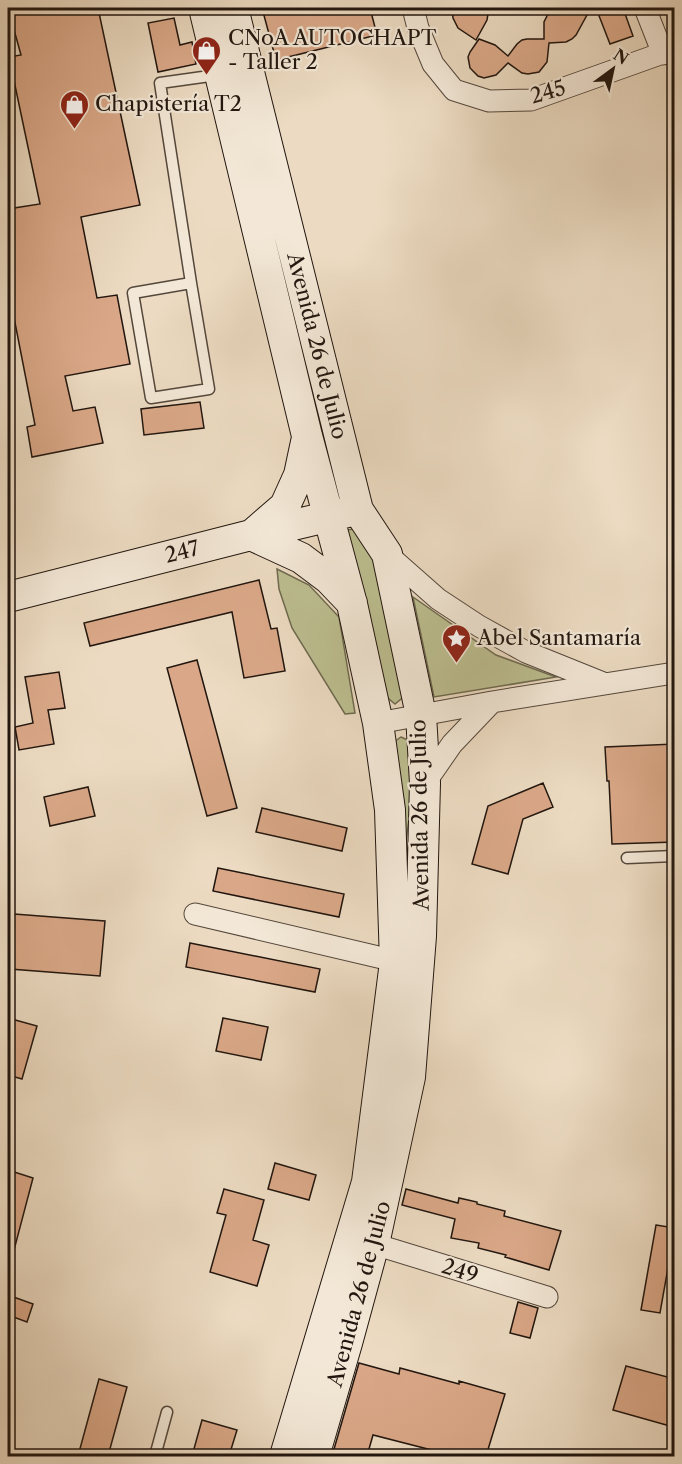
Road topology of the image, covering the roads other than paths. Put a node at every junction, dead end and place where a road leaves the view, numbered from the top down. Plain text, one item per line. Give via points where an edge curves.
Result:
1 (204, 8) edge
2 (233, 8) edge
3 (413, 8) edge
4 (645, 8) edge
5 (669, 52) edge
6 (234, 71) junction
7 (191, 283) junction
8 (307, 436) junction
9 (358, 510) junction
10 (329, 517) junction
11 (251, 535) junction
12 (387, 554) junction
13 (8, 597) edge
14 (352, 604) junction
15 (675, 673) edge
16 (604, 683) junction
17 (492, 702) junction
18 (421, 715) junction
19 (378, 723) junction
20 (425, 783) junction
21 (675, 856) edge
22 (627, 858) dead end
23 (195, 914) dead end
24 (407, 964) junction
25 (374, 1244) junction
26 (547, 1297) dead end
27 (168, 1412) dead end
28 (155, 1456) edge
29 (285, 1456) edge
30 (314, 1456) edge

1 - 6 street, Avenida 26 de Julio
2 - 6 street, Avenida 26 de Julio
3 - 5 street, 245 via 432,64 454,90 489,101 531,100
4 - 5 street
6 - 7 lane via 160,83
6 - 8 street, Avenida 26 de Julio
6 - 9 street, Avenida 26 de Julio
7 - 7 lane via 133,293 151,398 209,388
8 - 10 street, Avenida 26 de Julio
8 - 11 street via 299,475 285,506
9 - 10 street, 247
9 - 12 street, Avenida 26 de Julio
10 - 11 street, 247
10 - 14 street, Avenida 26 de Julio
11 - 13 street, 247
11 - 14 street via 301,558 329,579
12 - 16 street via 438,599 480,626 526,652
12 - 18 street, Avenida 26 de Julio
14 - 19 street, Avenida 26 de Julio
15 - 16 street
16 - 17 street
17 - 18 street
17 - 20 street via 452,744
18 - 19 street
18 - 20 street, Avenida 26 de Julio
19 - 24 street, Avenida 26 de Julio
20 - 24 street, Avenida 26 de Julio via 421,936
21 - 22 lane
23 - 24 street
24 - 25 street, Avenida 26 de Julio via 410,1077
24 - 29 street, Avenida 26 de Julio via 367,1182
25 - 26 street, 249
25 - 30 street, Avenida 26 de Julio
27 - 28 lane

